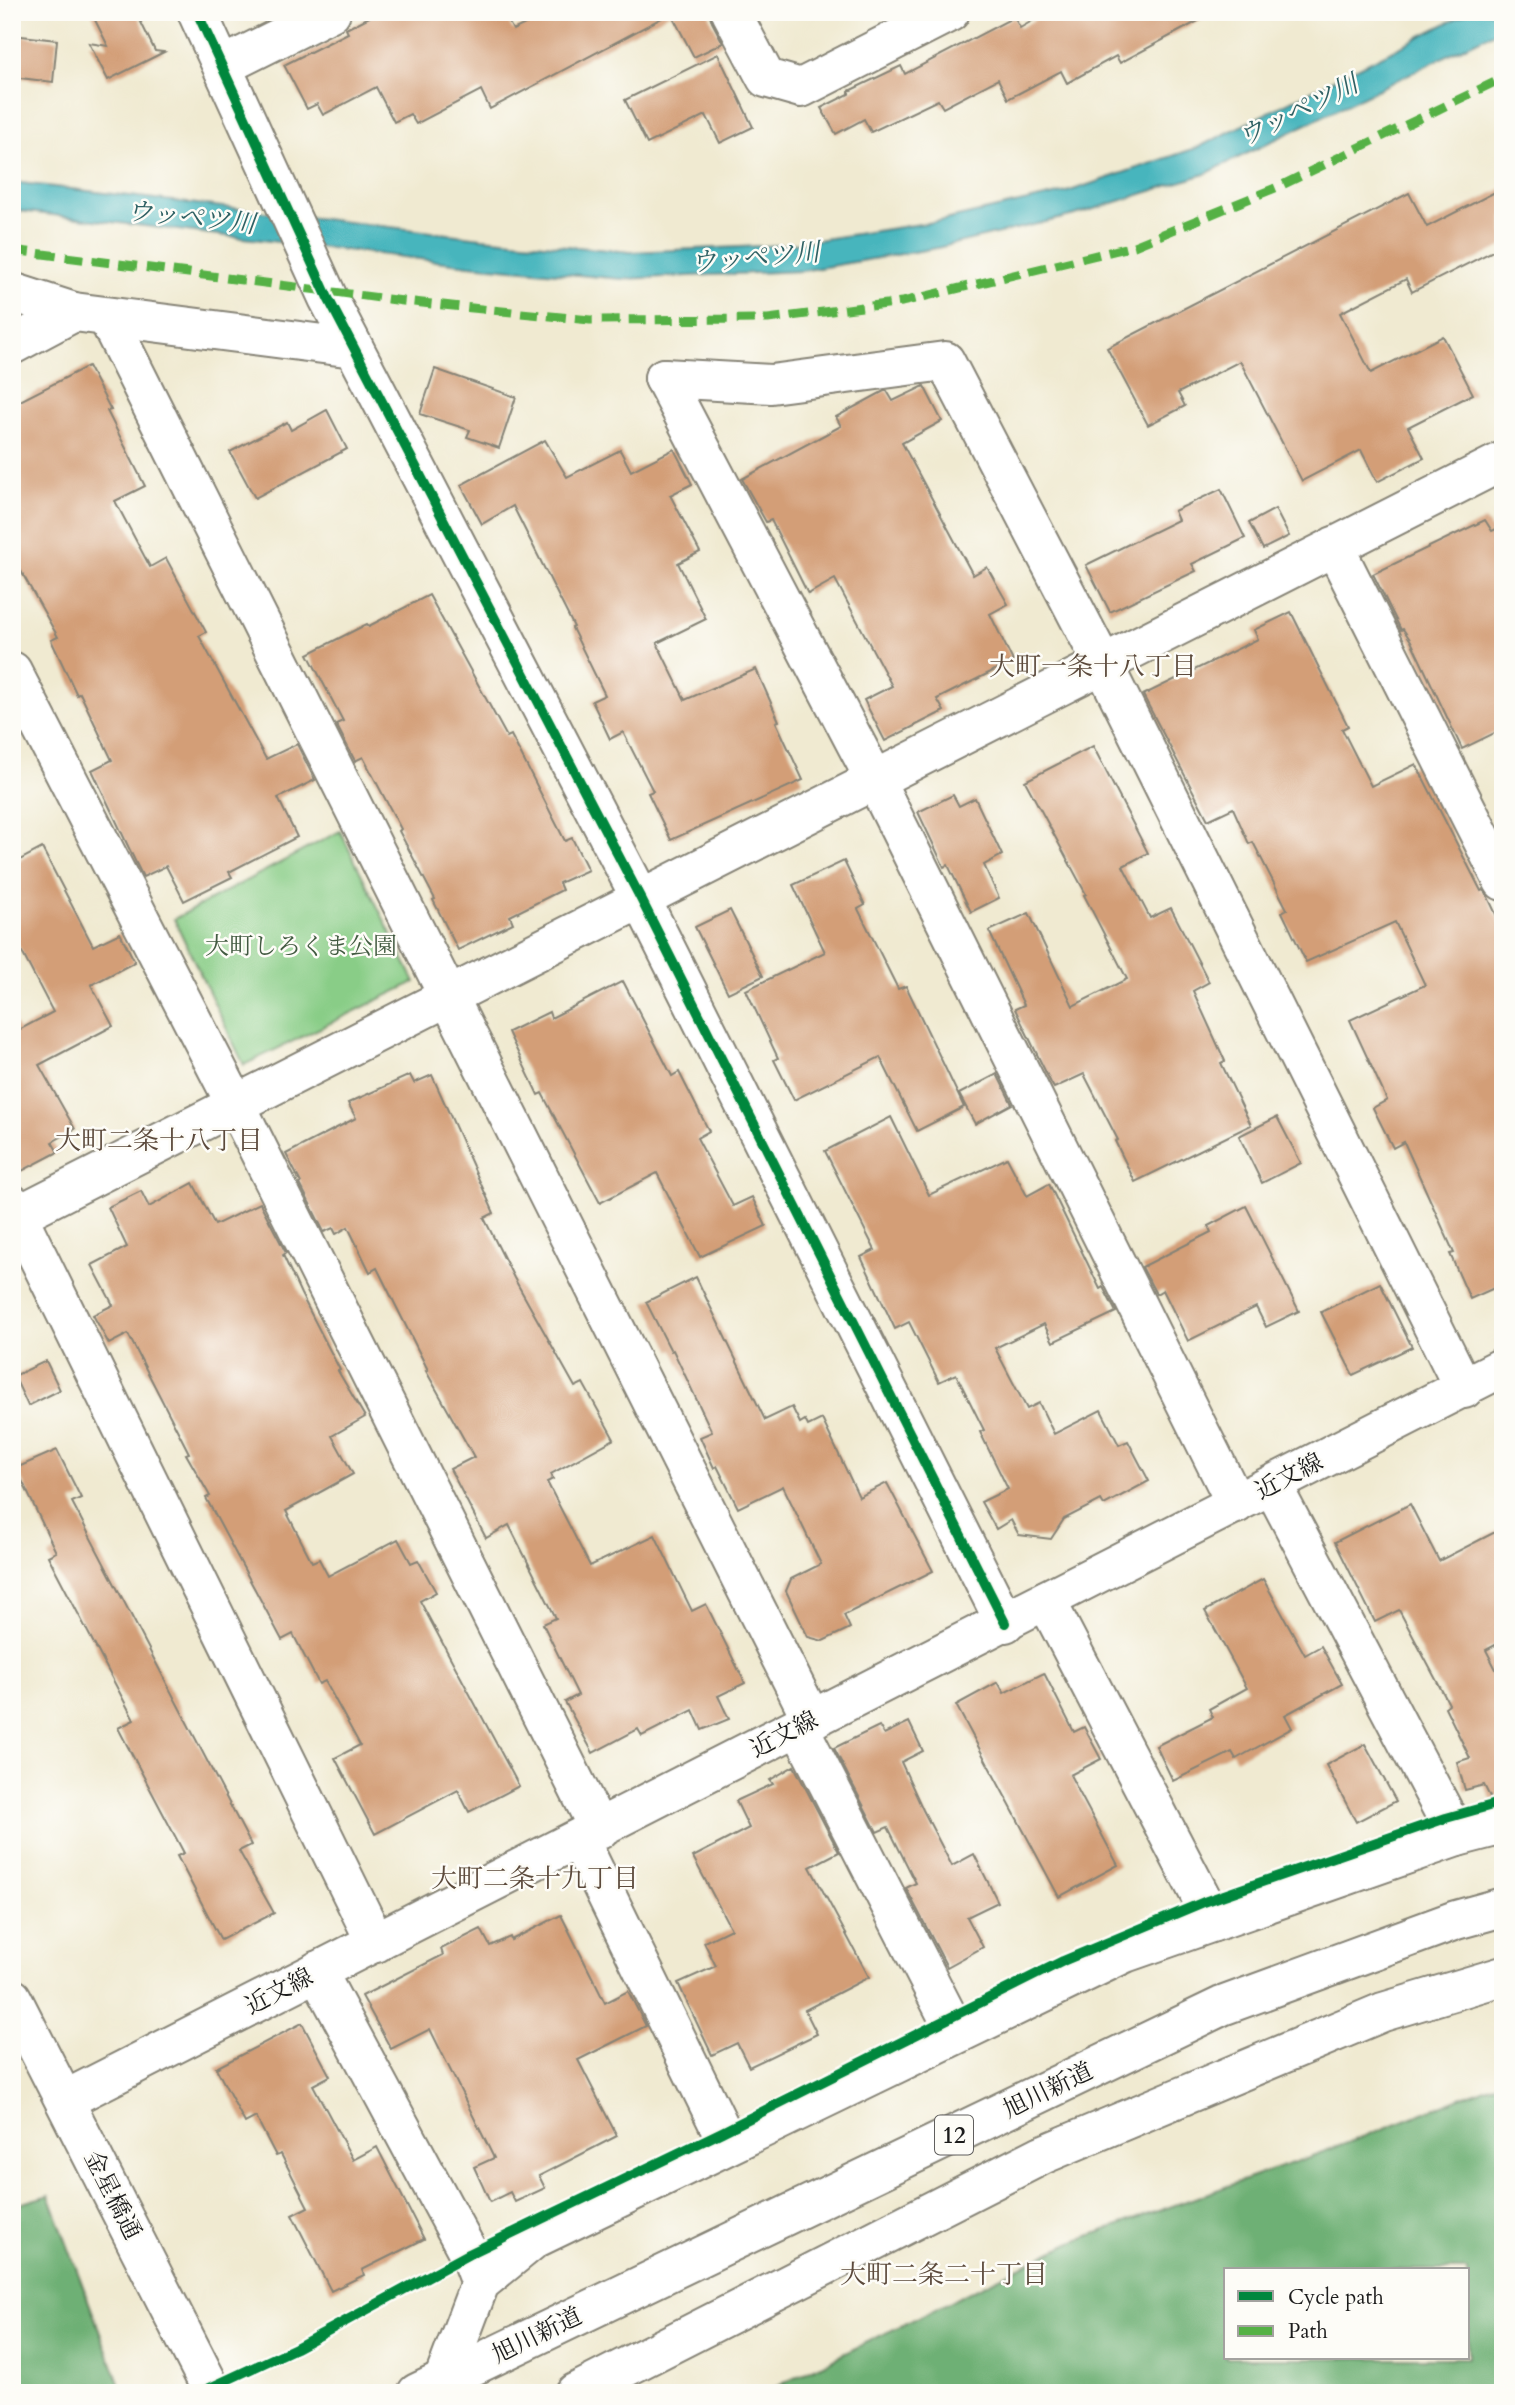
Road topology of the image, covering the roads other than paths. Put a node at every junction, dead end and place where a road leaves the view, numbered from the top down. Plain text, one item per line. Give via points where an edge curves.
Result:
1 (197, 12) edge
2 (331, 12) edge
3 (731, 12) edge
4 (950, 12) edge
5 (223, 66) junction
6 (12, 292) edge
7 (91, 314) junction
8 (12, 345) edge
9 (354, 348) junction
10 (1503, 461) edge
11 (1334, 546) junction
12 (1103, 664) junction
13 (12, 671) edge
14 (875, 780) junction
15 (1503, 880) edge
16 (641, 899) junction
17 (448, 996) junction
18 (236, 1105) junction
19 (14, 1212) edge
20 (1503, 1367) edge
21 (1464, 1389) junction
22 (1272, 1485) junction
23 (1236, 1504) junction
24 (1046, 1600) junction
25 (1005, 1623) junction
26 (805, 1724) junction
27 (1503, 1825) edge
28 (589, 1834) junction
29 (1457, 1837) junction
30 (1503, 1908) edge
31 (1214, 1922) junction
32 (376, 1942) junction
33 (317, 1972) junction
34 (1503, 1976) edge
35 (12, 1998) edge
36 (956, 2033) junction
37 (65, 2100) junction
38 (728, 2144) junction
39 (480, 2283) junction
40 (430, 2387) edge
41 (213, 2393) edge
42 (575, 2393) edge

1 - 5 main road
2 - 5 main road
3 - 4 main road via 766,78 801,88
5 - 9 main road
6 - 7 main road
7 - 8 main road
7 - 9 main road
7 - 17 main road
9 - 16 main road
10 - 11 main road
11 - 12 main road
11 - 15 main road
12 - 14 main road
12 - 14 main road via 944,361 771,383 664,378
12 - 21 main road
13 - 18 main road
14 - 16 main road
14 - 23 main road
16 - 17 main road
16 - 25 main road
17 - 18 main road
17 - 26 main road
18 - 19 main road
18 - 28 main road
19 - 32 main road
20 - 21 main road, 近文線
21 - 22 main road, 近文線
22 - 23 main road, 近文線
22 - 29 main road
23 - 24 main road, 近文線
24 - 25 main road, 近文線
24 - 31 main road
25 - 26 main road, 近文線
26 - 28 main road, 近文線
26 - 36 main road
27 - 29 main road
28 - 32 main road, 近文線
28 - 38 main road
29 - 31 main road
30 - 40 main road, 旭川新道 / 12 via 1456,1920 1222,2006
31 - 36 main road via 1125,1953
32 - 33 main road, 近文線
33 - 37 main road, 近文線
33 - 39 main road via 469,2254
34 - 42 main road, 12 via 1383,2012 1042,2155
35 - 37 main road, 金星橋通
36 - 38 main road
37 - 41 main road, 金星橋通
38 - 39 main road via 534,2239
39 - 40 main road

